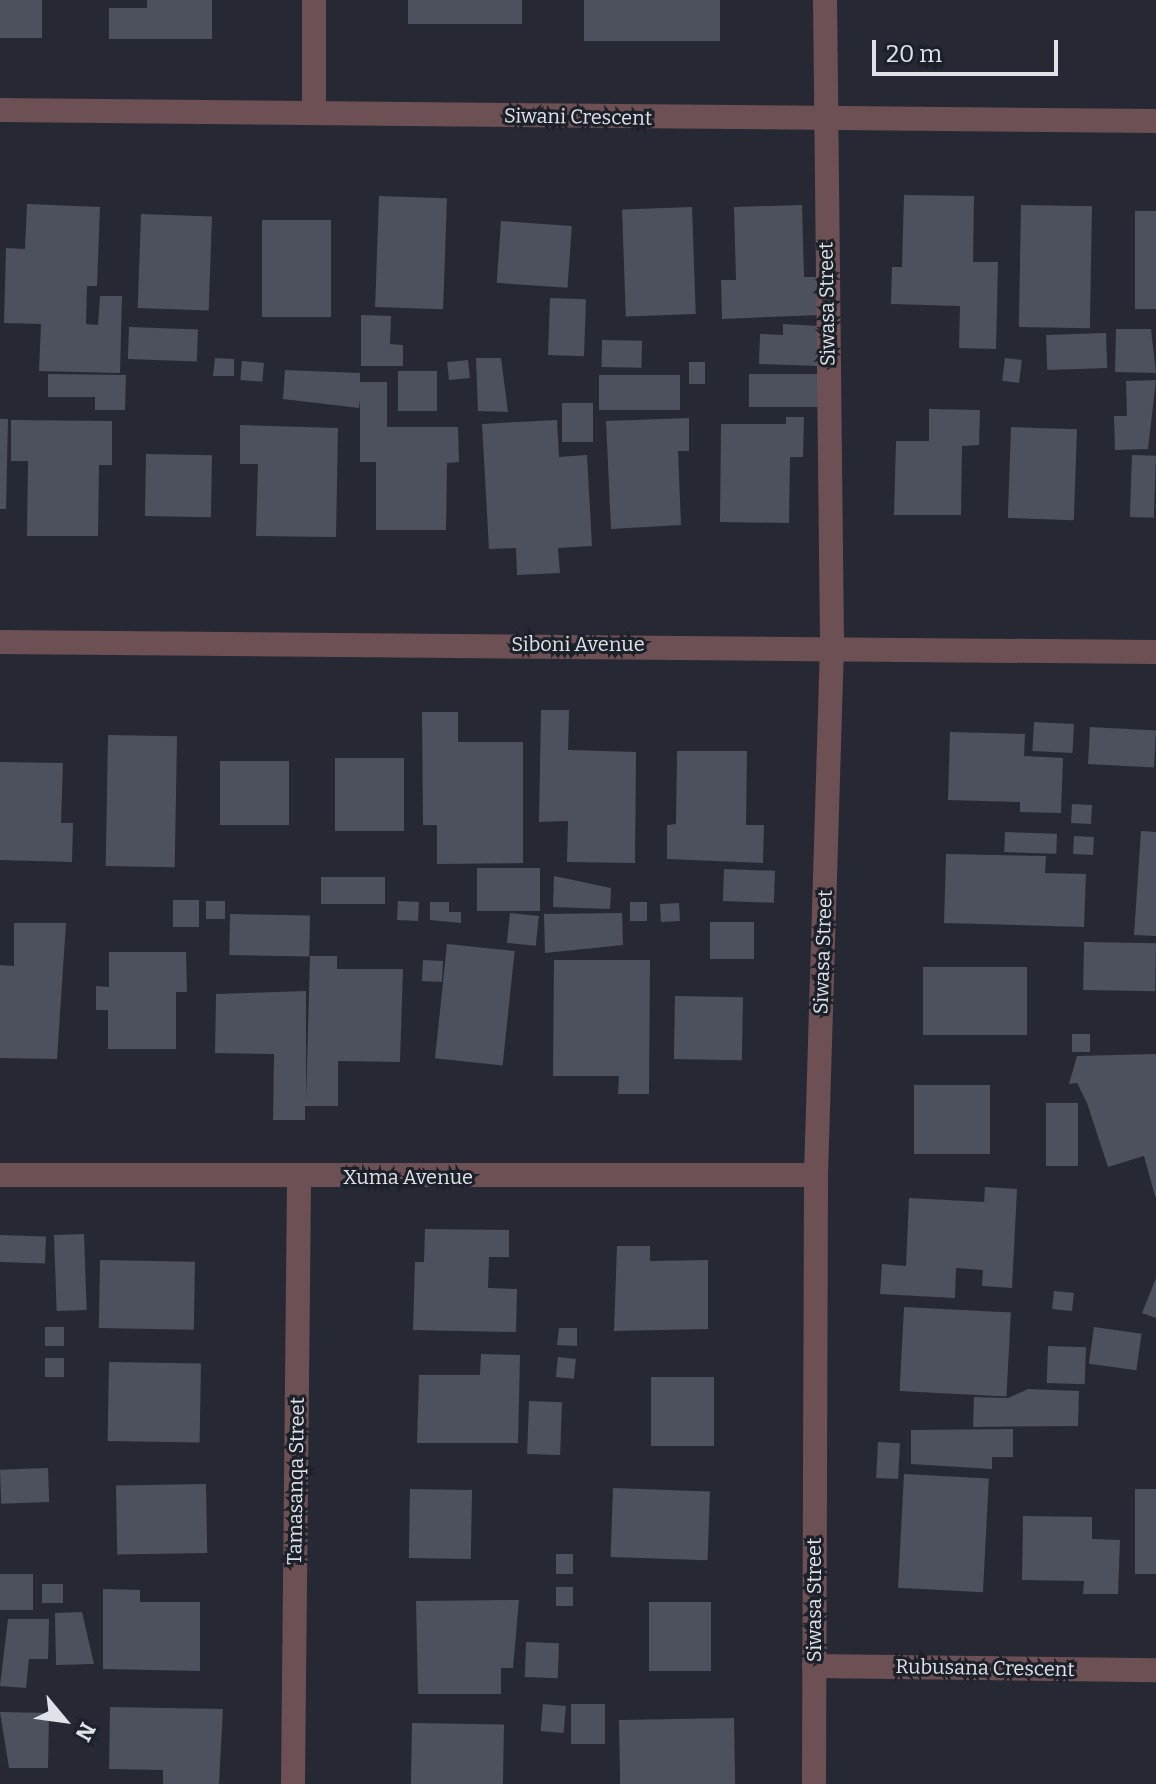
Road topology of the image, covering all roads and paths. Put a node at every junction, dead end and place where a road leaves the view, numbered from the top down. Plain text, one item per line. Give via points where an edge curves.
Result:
1 (314, 0) edge
2 (825, 0) edge
3 (0, 110) edge
4 (314, 113) junction
5 (824, 120) junction
6 (1156, 121) edge
7 (0, 642) edge
8 (832, 644) junction
9 (1156, 652) edge
10 (0, 1175) edge
11 (816, 1175) junction
12 (299, 1178) junction
13 (814, 1666) junction
14 (1156, 1670) edge
15 (293, 1784) edge
16 (814, 1784) edge

1 - 4 street
2 - 5 street, Siwasa Street
3 - 4 street, Siwani Crescent
4 - 5 street, Siwani Crescent
5 - 6 street, Siwani Crescent
5 - 8 street, Siwasa Street
7 - 8 street, Siboni Avenue
8 - 9 street, Siboni Avenue
8 - 11 street, Siwasa Street
10 - 12 street, Xuma Avenue
11 - 12 street, Xuma Avenue
11 - 13 street, Siwasa Street
12 - 15 street, Tamasanqa Street
13 - 14 street, Rubusana Crescent
13 - 16 street, Siwasa Street

